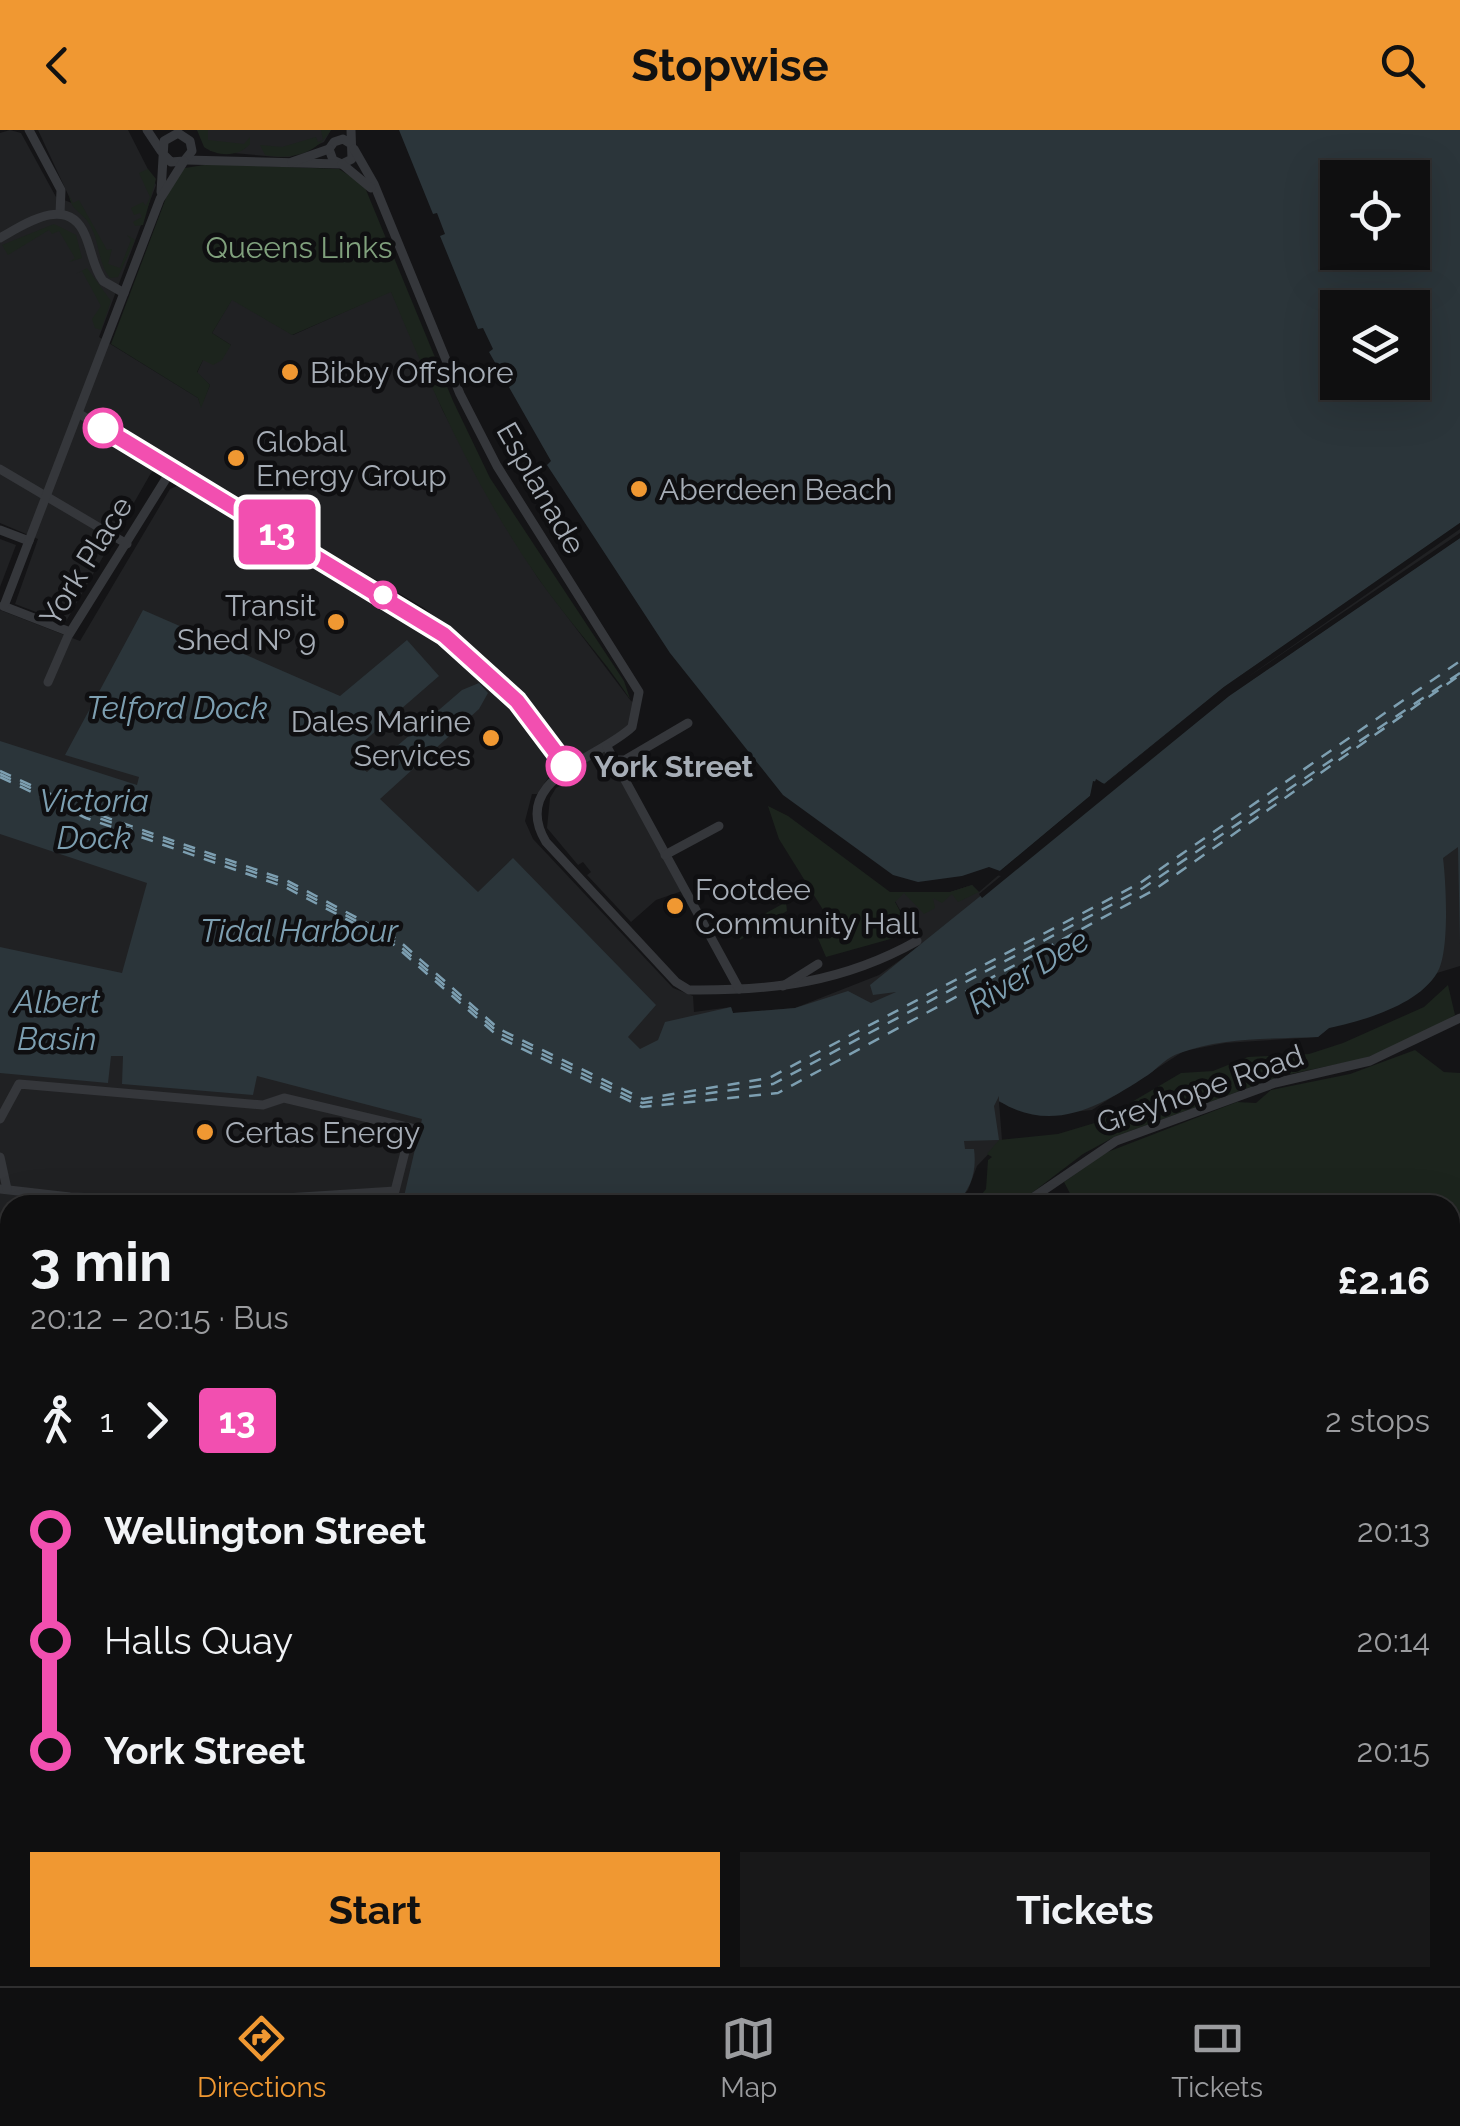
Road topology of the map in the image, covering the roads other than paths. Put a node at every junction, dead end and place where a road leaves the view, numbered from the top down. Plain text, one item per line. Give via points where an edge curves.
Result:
1 (29, 130) edge
2 (147, 130) edge
3 (157, 130) edge
4 (338, 130) edge
5 (351, 130) edge
6 (170, 135) junction
7 (192, 144) junction
8 (332, 146) junction
9 (353, 146) junction
10 (164, 154) junction
11 (185, 161) junction
12 (220, 161) junction
13 (274, 164) junction
14 (341, 164) junction
15 (376, 194) junction
16 (160, 199) junction
17 (60, 214) junction
18 (0, 238) edge
19 (124, 293) junction
20 (78, 413) junction
21 (0, 469) edge
22 (172, 469) junction
23 (47, 495) junction
24 (0, 530) edge
25 (28, 541) junction
26 (126, 544) junction
27 (2, 605) edge
28 (70, 632) junction
29 (48, 682) dead end
30 (688, 723) dead end
31 (606, 747) junction
32 (614, 760) junction
33 (566, 766) junction
34 (719, 826) dead end
35 (666, 855) junction
36 (917, 942) dead end
37 (818, 964) dead end
38 (787, 987) junction
39 (739, 989) junction
40 (1460, 1018) edge
41 (0, 1119) edge
42 (0, 1157) edge
43 (4, 1190) edge
44 (51, 1195) edge
45 (343, 1195) edge
46 (1037, 1195) edge

1 - 17 street via 61,190
2 - 10 street
3 - 6 street
4 - 8 street
5 - 9 street, Esplanade
6 - 7 street via 182,134
6 - 10 street
7 - 11 street
7 - 12 street
8 - 9 street via 343,139
8 - 13 street
8 - 14 street via 331,158
9 - 14 street via 352,159
9 - 15 street, Esplanade
10 - 11 street via 175,163
10 - 16 street
11 - 12 street
11 - 16 street
12 - 13 street
13 - 14 street
14 - 15 street, Esplanade
15 - 31 street, Esplanade via 497,466 639,692 632,727
16 - 19 street
17 - 18 street via 40,216
17 - 19 street via 82,229 103,282
19 - 20 street
20 - 22 street
20 - 23 street
21 - 23 street
22 - 26 street, York Place
22 - 33 street via 444,635 517,701
23 - 25 street
23 - 26 street
24 - 25 street
25 - 27 street
26 - 28 street, York Place
27 - 28 street
28 - 29 street, York Place
30 - 32 street
31 - 32 street
31 - 33 street, Esplanade
32 - 35 street
33 - 39 street via 541,802 539,828 546,842 679,985
34 - 35 street
35 - 39 street
36 - 38 street via 886,960
37 - 38 street
38 - 39 street
40 - 46 street, Greyhope Road via 1370,1062 1275,1083 1116,1142
41 - 45 street via 18,1084 263,1105 284,1098 411,1128 395,1192
42 - 43 street
43 - 44 street

